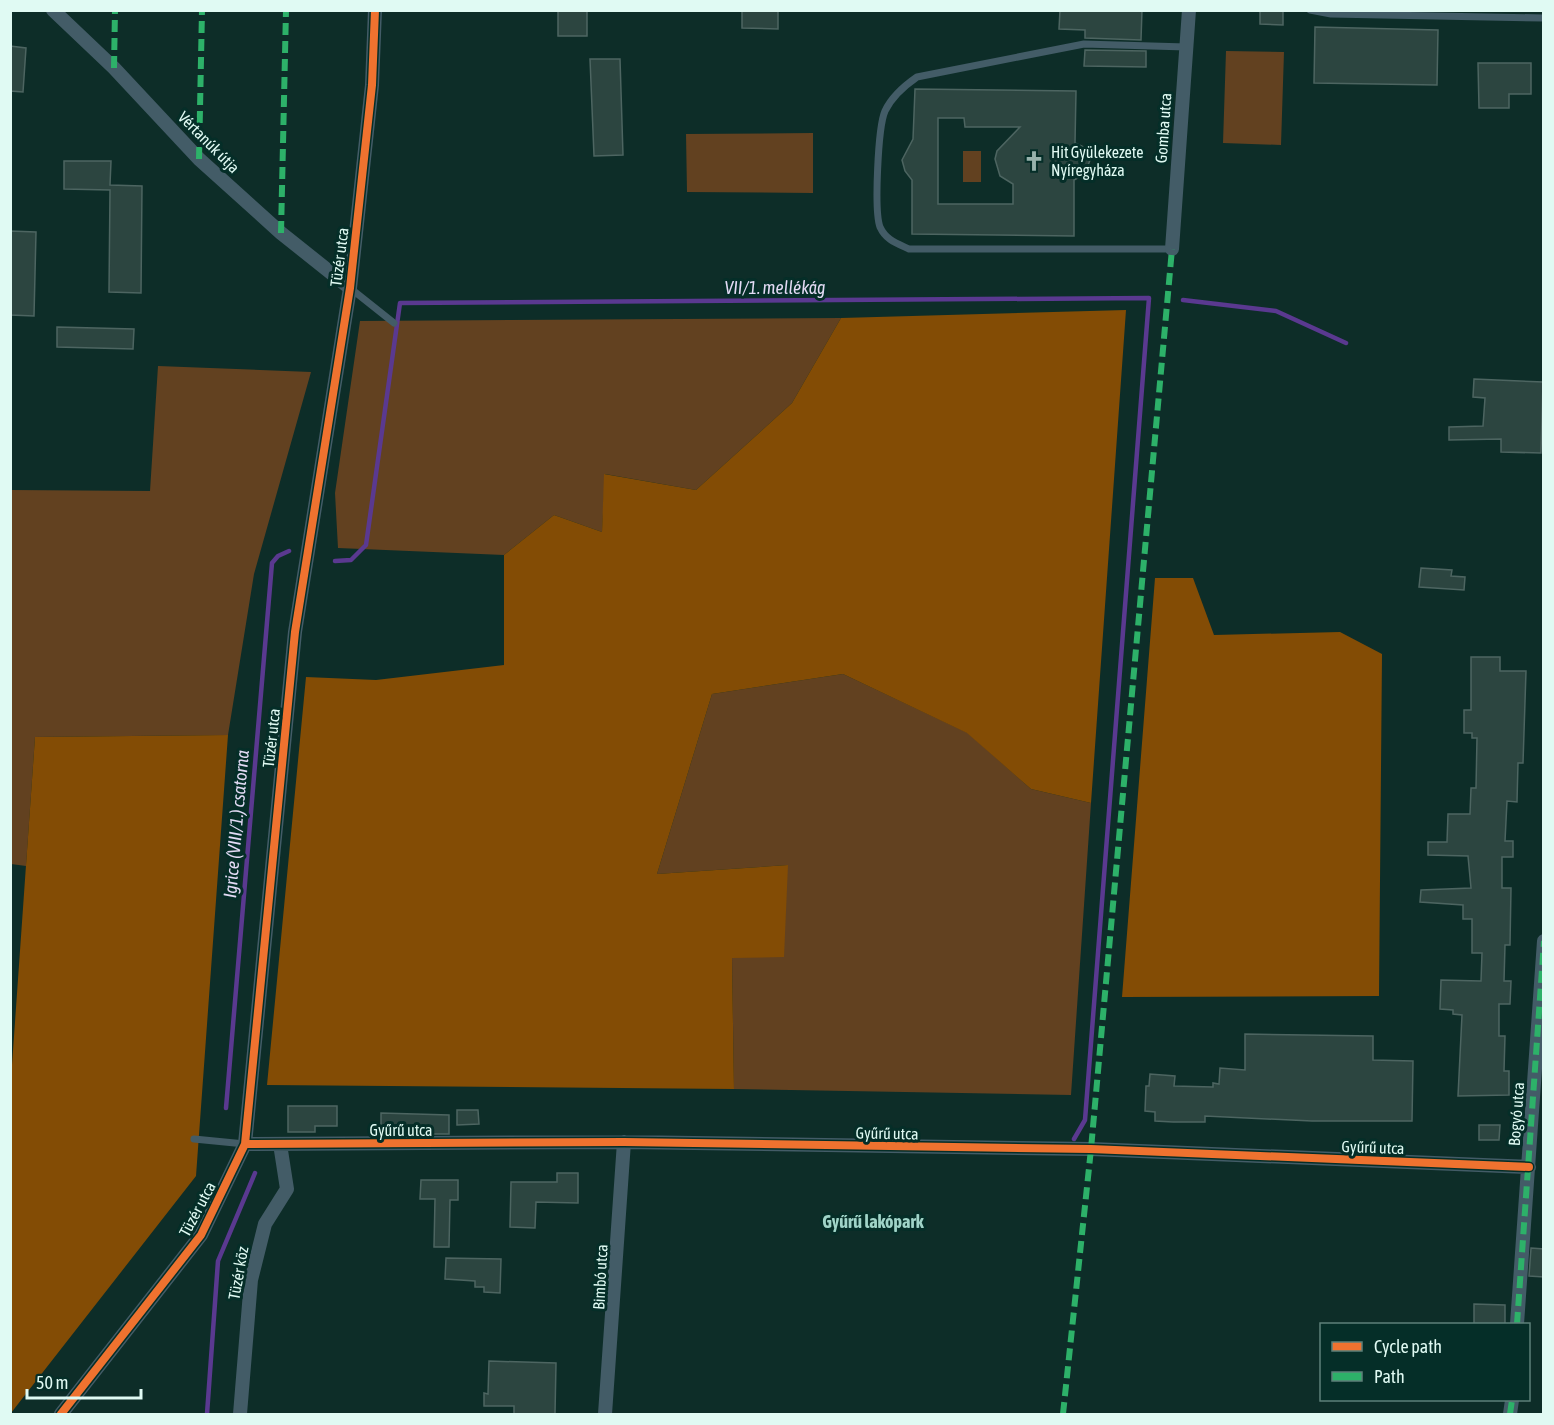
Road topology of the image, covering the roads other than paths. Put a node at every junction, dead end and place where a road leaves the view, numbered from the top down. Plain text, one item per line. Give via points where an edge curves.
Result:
1 (53, 10) edge
2 (375, 10) edge
3 (1189, 10) edge
4 (1310, 10) edge
5 (1544, 18) edge
6 (1186, 47) junction
7 (1172, 249) joint
8 (350, 288) junction
9 (394, 323) dead end
10 (1544, 941) edge
11 (194, 1139) dead end
12 (624, 1142) junction
13 (245, 1144) junction
14 (280, 1144) junction
15 (1529, 1167) junction
16 (1517, 1323) edge
17 (61, 1414) edge
18 (240, 1414) edge
19 (605, 1414) edge

1 - 8 street, Vértanúk útja via 199,159 281,233
2 - 8 street, Tüzér utca via 372,85
3 - 6 street, Gomba utca
4 - 5 lane via 1331,14
6 - 7 street, Gomba utca
6 - 7 lane via 1084,44 916,77 900,89 885,111 880,135 879,225 888,240 909,249
8 - 9 lane
8 - 13 street, Tüzér utca via 295,632
10 - 15 street, Bogyó utca
11 - 13 lane
12 - 14 street, Gyűrű utca
12 - 15 street, Gyűrű utca via 1091,1149
12 - 19 street, Bimbó utca
13 - 14 street, Gyűrű utca
13 - 17 street, Tüzér utca via 201,1235
14 - 18 street, Tüzér köz via 286,1189 265,1224 251,1280
15 - 16 street, Bogyó utca

